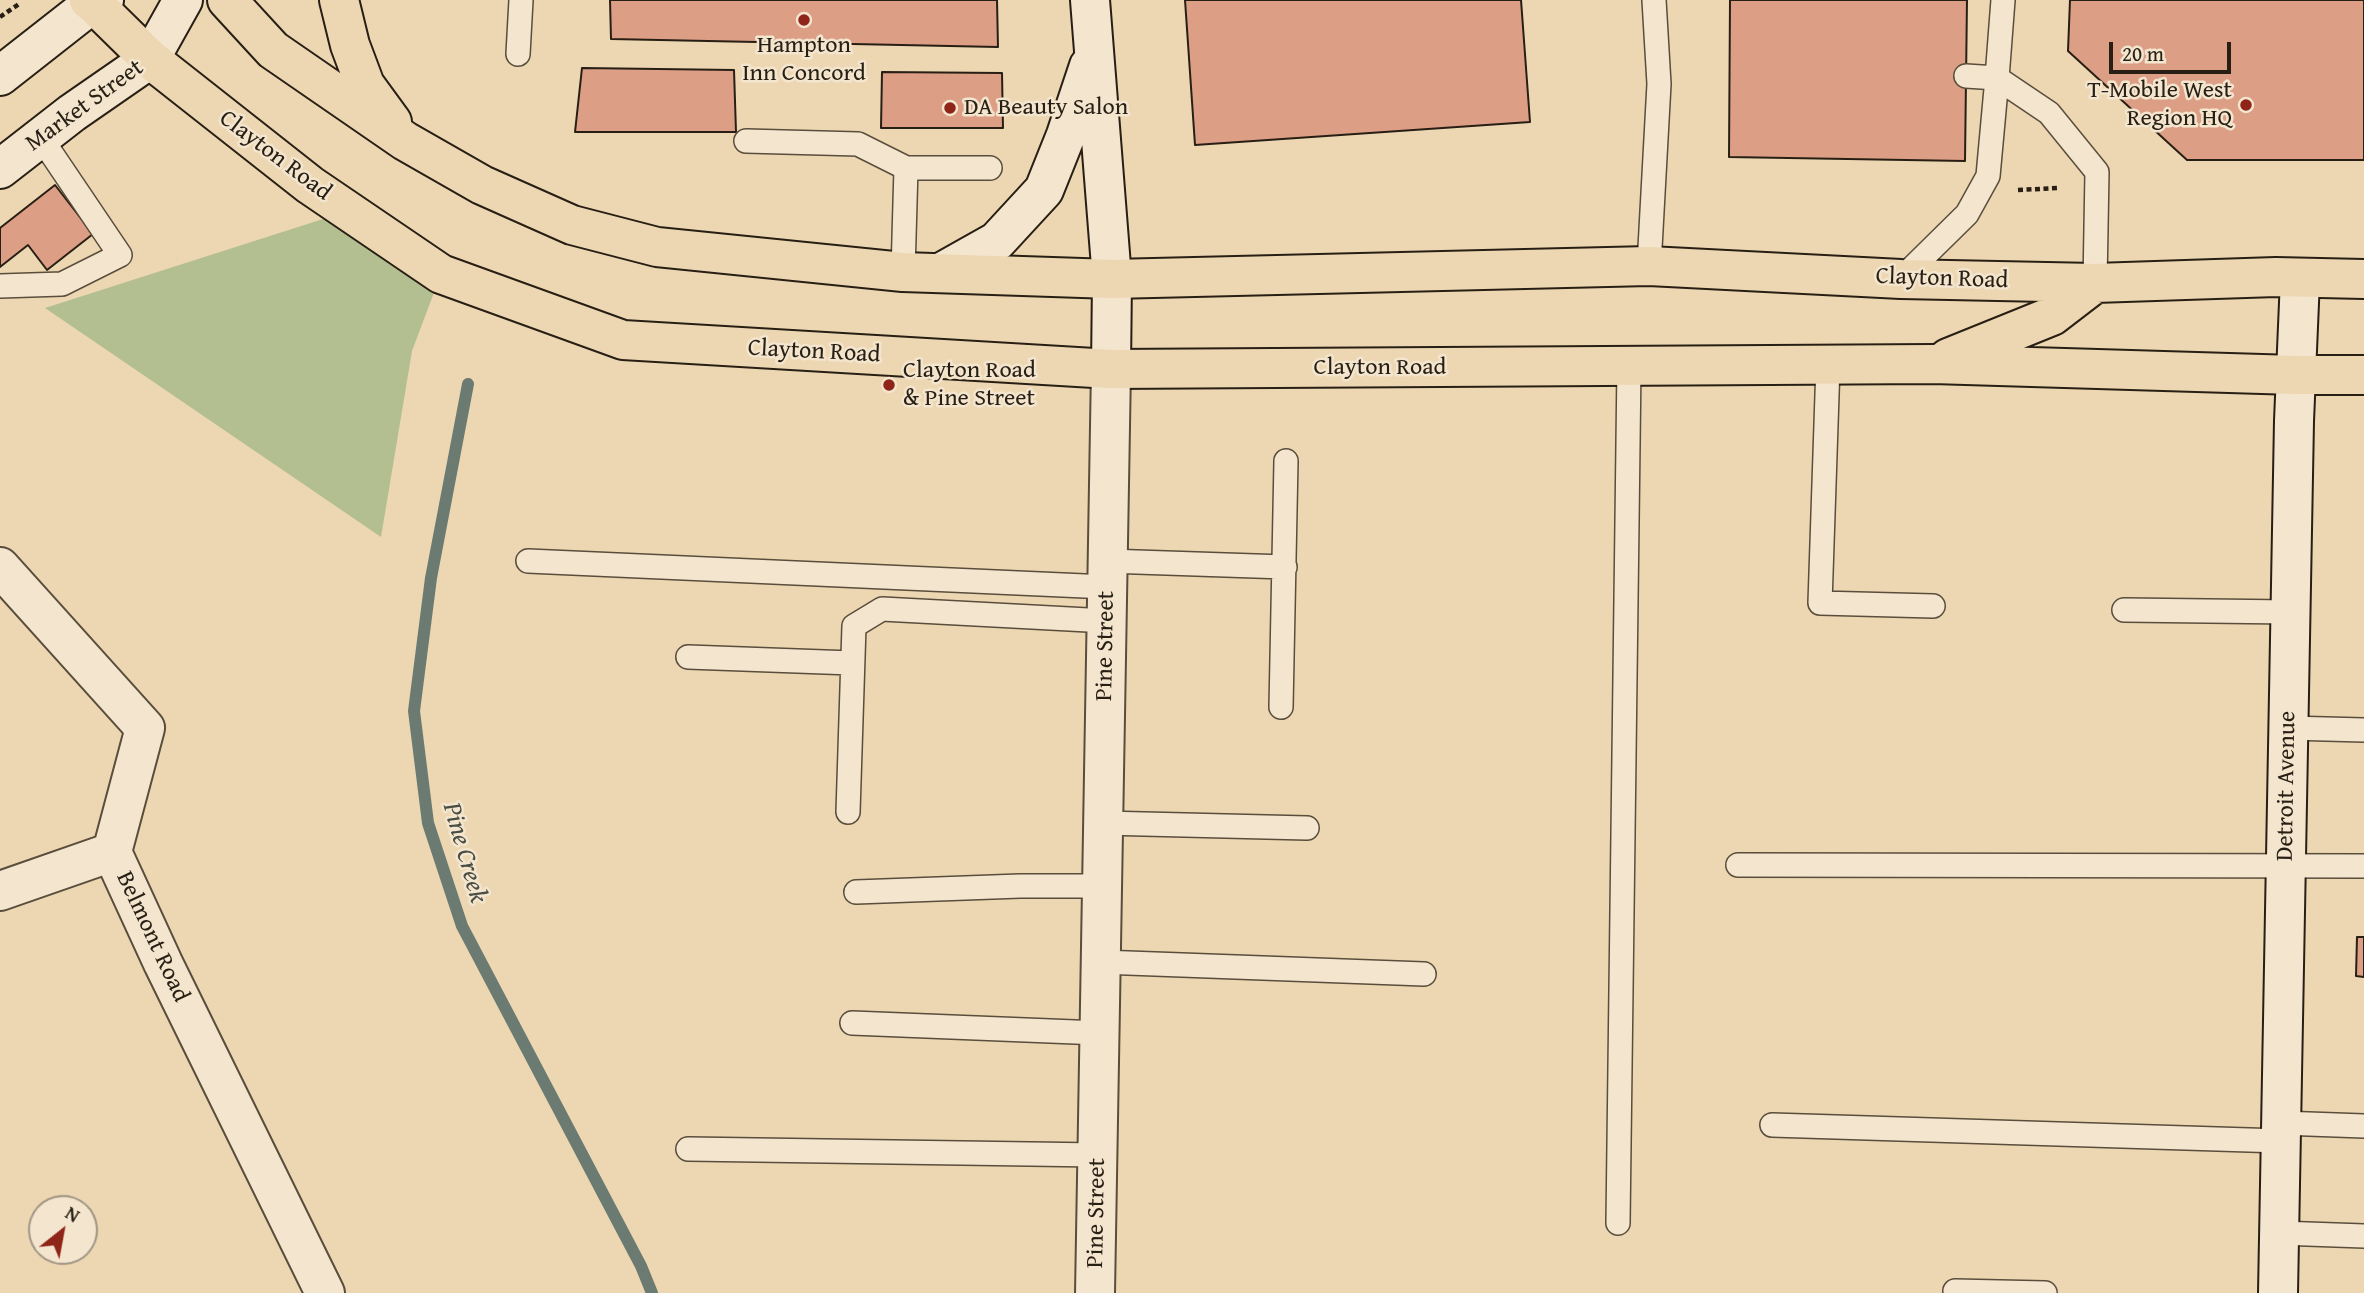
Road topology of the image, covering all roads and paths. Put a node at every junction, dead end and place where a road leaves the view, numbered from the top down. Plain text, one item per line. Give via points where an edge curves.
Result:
1 (183, 0) edge
2 (227, 0) edge
3 (340, 0) edge
4 (521, 0) edge
5 (1090, 0) edge
6 (1654, 0) edge
7 (2003, 0) edge
8 (95, 1) edge
9 (19, 5) dead end
10 (0, 17) edge
11 (1094, 51) junction
12 (518, 54) dead end
13 (150, 59) junction
14 (0, 76) edge
15 (1966, 76) dead end
16 (1997, 78) junction
17 (41, 138) junction
18 (405, 141) junction
19 (746, 141) dead end
20 (906, 168) junction
21 (990, 168) dead end
22 (0, 169) edge
23 (2059, 188) dead end
24 (2011, 191) dead end
25 (2364, 257) edge
26 (1649, 266) junction
27 (903, 272) junction
28 (940, 273) junction
29 (2288, 278) junction
30 (1112, 279) junction
31 (1901, 279) junction
32 (2364, 279) edge
33 (2095, 283) junction
34 (0, 286) edge
35 (1933, 364) junction
36 (1828, 365) junction
37 (1629, 366) junction
38 (1111, 369) junction
39 (2364, 374) edge
40 (2295, 375) junction
41 (1286, 461) dead end
42 (528, 561) dead end
43 (0, 567) edge
44 (1284, 567) junction
45 (1107, 590) junction
46 (1933, 606) dead end
47 (2124, 610) dead end
48 (2291, 612) junction
49 (688, 657) dead end
50 (852, 663) junction
51 (1281, 707) dead end
52 (2288, 728) junction
53 (2364, 730) edge
54 (848, 812) dead end
55 (1103, 823) junction
56 (1307, 828) dead end
57 (112, 852) junction
58 (1738, 865) dead end
59 (2286, 865) junction
60 (2364, 866) edge
61 (1103, 886) junction
62 (0, 891) edge
63 (856, 892) dead end
64 (1101, 962) junction
65 (1424, 974) dead end
66 (852, 1023) dead end
67 (1100, 1033) junction
68 (1772, 1125) dead end
69 (2364, 1126) edge
70 (2281, 1132) junction
71 (688, 1149) dead end
72 (1098, 1155) junction
73 (1618, 1223) dead end
74 (2279, 1233) junction
75 (2364, 1236) edge
76 (1955, 1292) edge
77 (325, 1293) edge
78 (1095, 1293) edge
79 (2045, 1293) edge
80 (2278, 1293) edge

1 - 13 street, Market Street
2 - 18 main road, Clayton Road via 273,50
3 - 18 main road via 365,85
4 - 12 lane
5 - 11 street, Pine Street
6 - 26 lane via 1659,84
7 - 16 lane
8 - 13 main road, Clayton Road
8 - 14 street
9 - 10 path
11 - 28 street via 1044,190 997,241
11 - 30 street, Pine Street
13 - 17 street, Market Street
13 - 38 main road, Clayton Road via 310,185 441,274 623,341
15 - 16 lane
16 - 31 lane via 1988,176 1967,214
16 - 33 lane via 2049,113 2097,172
17 - 22 street, Market Street
17 - 34 lane via 120,255 62,284
18 - 27 main road, Clayton Road via 482,184 572,225 657,247
19 - 20 lane via 858,144
20 - 21 lane
20 - 27 lane
23 - 24 path
25 - 29 main road
26 - 30 main road, Clayton Road
26 - 31 main road, Clayton Road
27 - 28 main road, Clayton Road
28 - 30 main road, Clayton Road
29 - 32 main road, Clayton Road
29 - 33 main road, Clayton Road
29 - 40 street, Detroit Avenue
30 - 38 street, Pine Street
31 - 33 main road, Clayton Road
33 - 35 main road, Clayton Road via 2052,316
35 - 36 main road, Clayton Road
35 - 40 main road, Clayton Road
36 - 37 main road, Clayton Road
36 - 46 lane via 1820,603
37 - 38 main road, Clayton Road
37 - 73 lane
38 - 45 street, Pine Street
39 - 40 main road, Clayton Road
40 - 48 street, Detroit Avenue
41 - 44 lane
42 - 45 lane
43 - 57 street, Belmont Road via 145,728
44 - 45 lane
44 - 51 lane
45 - 50 lane via 882,609 854,626
45 - 55 street, Pine Street
47 - 48 lane
48 - 52 street, Detroit Avenue
49 - 50 lane
50 - 54 lane
52 - 53 lane
52 - 59 street, Detroit Avenue
55 - 56 lane
55 - 61 street, Pine Street
57 - 62 street
57 - 77 street, Belmont Road
58 - 59 lane
59 - 60 lane
59 - 70 street, Detroit Avenue
61 - 63 lane
61 - 64 street, Pine Street
64 - 65 lane
64 - 67 street, Pine Street
66 - 67 lane
67 - 72 street, Pine Street
68 - 70 lane
69 - 70 lane
70 - 74 street, Detroit Avenue
71 - 72 lane
72 - 78 street, Pine Street
74 - 75 lane
74 - 80 street, Detroit Avenue
76 - 79 lane

